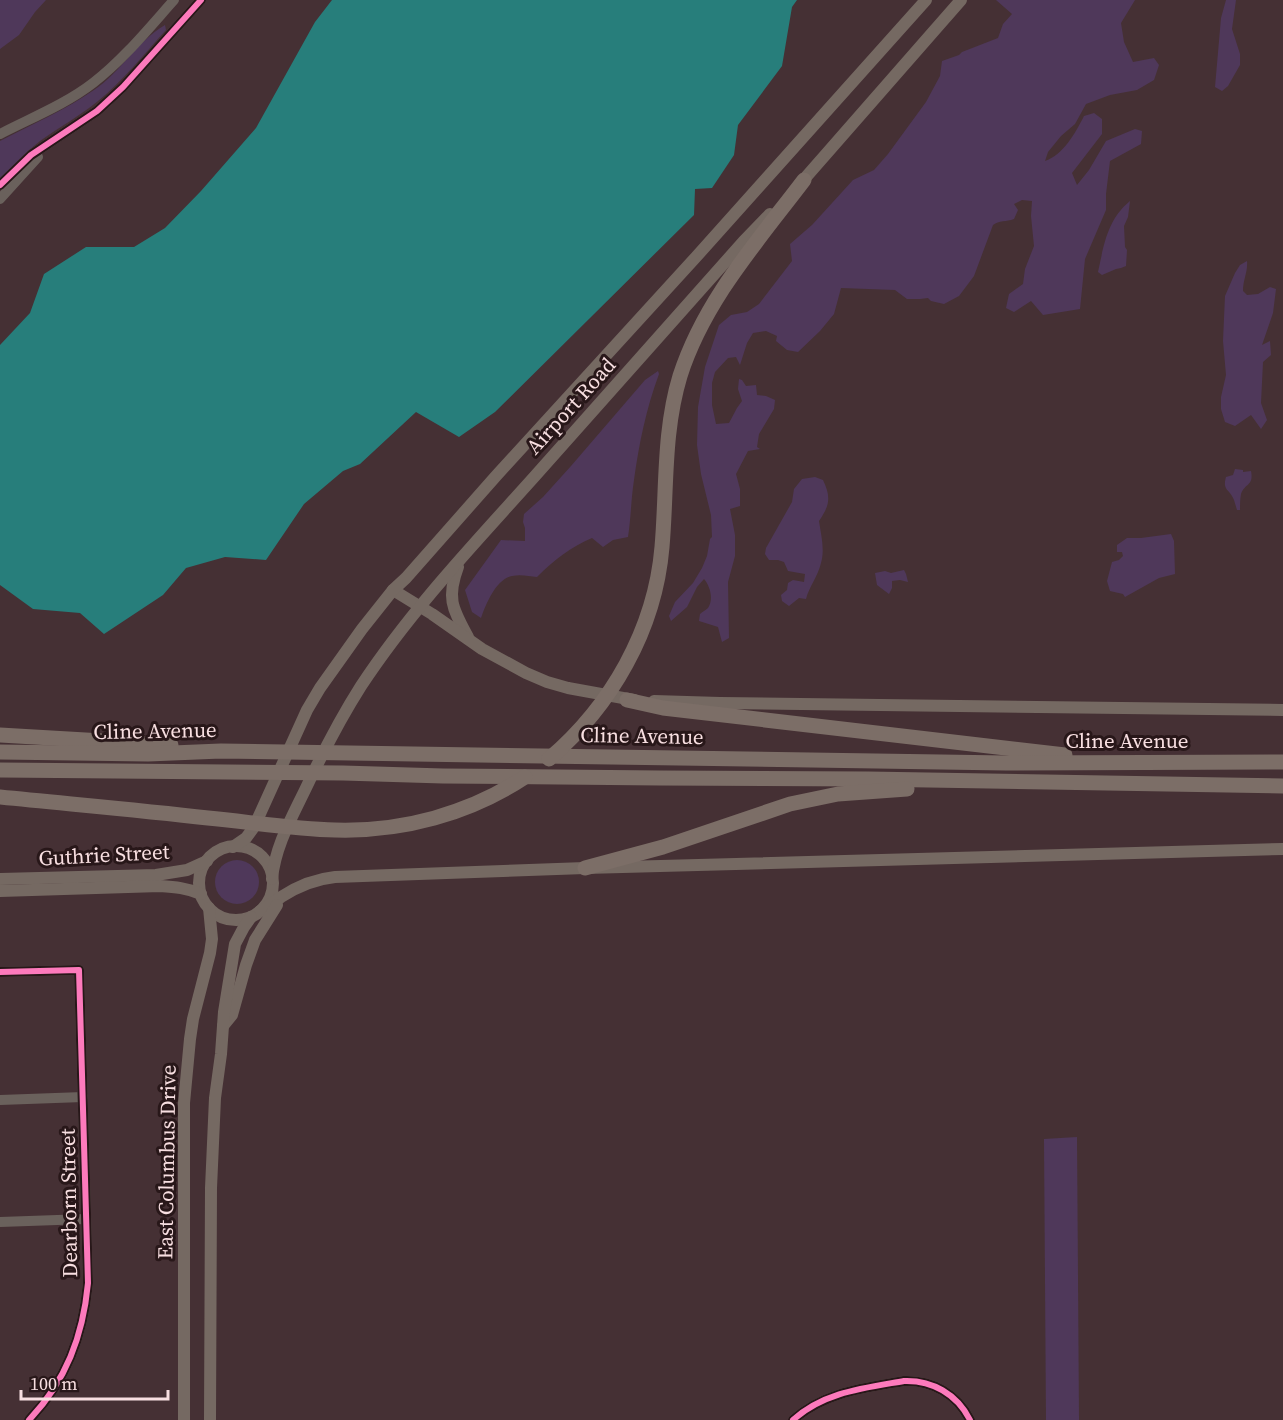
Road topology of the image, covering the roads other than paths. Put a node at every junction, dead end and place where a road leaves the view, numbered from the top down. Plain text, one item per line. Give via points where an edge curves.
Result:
1 (174, 0) edge
2 (201, 0) edge
3 (926, 0) edge
4 (958, 1) edge
5 (0, 134) edge
6 (58, 138) junction
7 (804, 180) junction
8 (0, 185) edge
9 (0, 199) edge
10 (462, 558) junction
11 (393, 590) junction
12 (420, 606) junction
13 (470, 641) junction
14 (627, 700) junction
15 (1283, 710) edge
16 (0, 735) edge
17 (0, 752) edge
18 (221, 752) junction
19 (1125, 762) junction
20 (1283, 762) edge
21 (0, 770) edge
22 (1052, 782) junction
23 (1283, 786) edge
24 (0, 797) edge
25 (233, 847) junction
26 (1283, 849) edge
27 (207, 861) junction
28 (585, 868) junction
29 (0, 879) edge
30 (272, 879) junction
31 (0, 891) edge
32 (201, 894) junction
33 (283, 895) junction
34 (209, 908) junction
35 (256, 914) junction
36 (0, 972) edge
37 (223, 1026) junction
38 (82, 1097) junction
39 (0, 1100) edge
40 (86, 1219) junction
41 (0, 1222) edge
42 (29, 1420) edge
43 (183, 1420) edge
44 (210, 1420) edge
45 (793, 1420) edge
46 (970, 1420) edge

1 - 5 street via 94,82
2 - 6 street via 123,87
3 - 11 main road, Airport Road
4 - 7 main road, Airport Road
6 - 8 street via 31,155
6 - 9 street
7 - 10 main road, Airport Road via 743,242
7 - 24 highway via 715,300 684,365 668,437 659,572 639,638 596,711 544,763 475,804 436,818 362,830 323,830
10 - 12 main road, Airport Road
10 - 13 main road via 452,586 452,604
11 - 12 main road, Cline Avenue
11 - 25 main road, Airport Road via 320,688 254,827
12 - 13 main road, Cline Avenue
12 - 30 main road, Airport Road via 339,723 281,841
13 - 14 main road, Cline Avenue via 547,682
14 - 15 main road, Cline Avenue
14 - 19 highway via 663,708
16 - 18 highway via 192,746
17 - 18 highway, Cline Avenue
18 - 19 highway, Cline Avenue
19 - 20 highway, Cline Avenue
21 - 22 highway, Cline Avenue
22 - 23 highway, Cline Avenue
22 - 28 highway via 838,794 790,804 663,848
25 - 27 main road via 217,852
25 - 30 main road via 245,847 261,856
26 - 28 main road
27 - 29 main road, Guthrie Street via 187,870 156,874
27 - 32 main road via 200,875
28 - 33 main road via 335,877 307,882
30 - 35 main road via 270,898
31 - 32 main road, Guthrie Street via 160,886
32 - 34 main road
33 - 35 main road
33 - 37 main road via 255,940 232,1015
34 - 35 main road via 230,920
34 - 43 main road, East Columbus Drive via 212,939 190,1039 184,1103
35 - 37 main road via 235,944
36 - 38 street, Dearborn Street via 79,970
37 - 44 main road via 212,1178
38 - 39 street
38 - 40 street, Dearborn Street
40 - 41 street
40 - 42 street, Dearborn Street via 88,1283 82,1325 59,1381
45 - 46 street via 836,1395 912,1381 945,1392 963,1407

